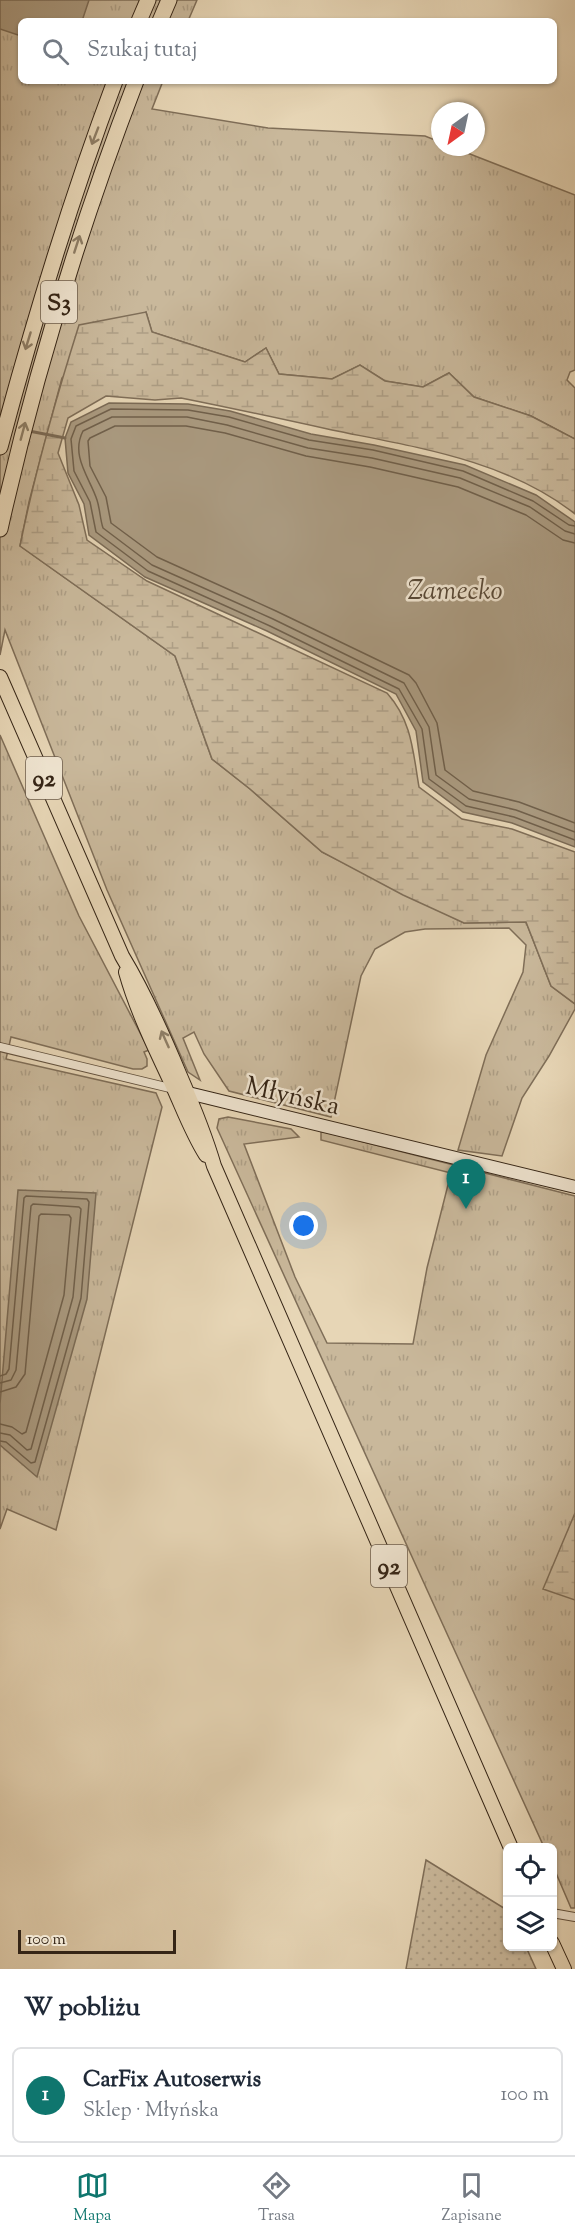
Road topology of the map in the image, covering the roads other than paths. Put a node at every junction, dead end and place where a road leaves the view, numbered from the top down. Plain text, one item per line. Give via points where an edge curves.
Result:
1 (148, 0) edge
2 (169, 0) edge
3 (140, 18) edge
4 (161, 18) edge
5 (115, 84) edge
6 (135, 84) edge
7 (0, 447) edge
8 (0, 529) edge
9 (0, 677) edge
10 (0, 1047) edge
11 (181, 1091) junction
12 (575, 1187) edge
13 (509, 1843) edge
14 (557, 1914) edge
15 (575, 1917) edge
16 (556, 1951) edge
17 (564, 1969) edge

1 - 3 highway
2 - 4 highway
5 -> 7 highway, S3 via 60,237
8 -> 6 highway, S3 via 72,260
9 - 11 main road, 92 via 122,956 141,986
10 - 11 street, Młyńska
11 - 12 street, Młyńska
11 - 13 main road, 92 via 206,1136 214,1166
14 - 15 street
16 - 17 main road

